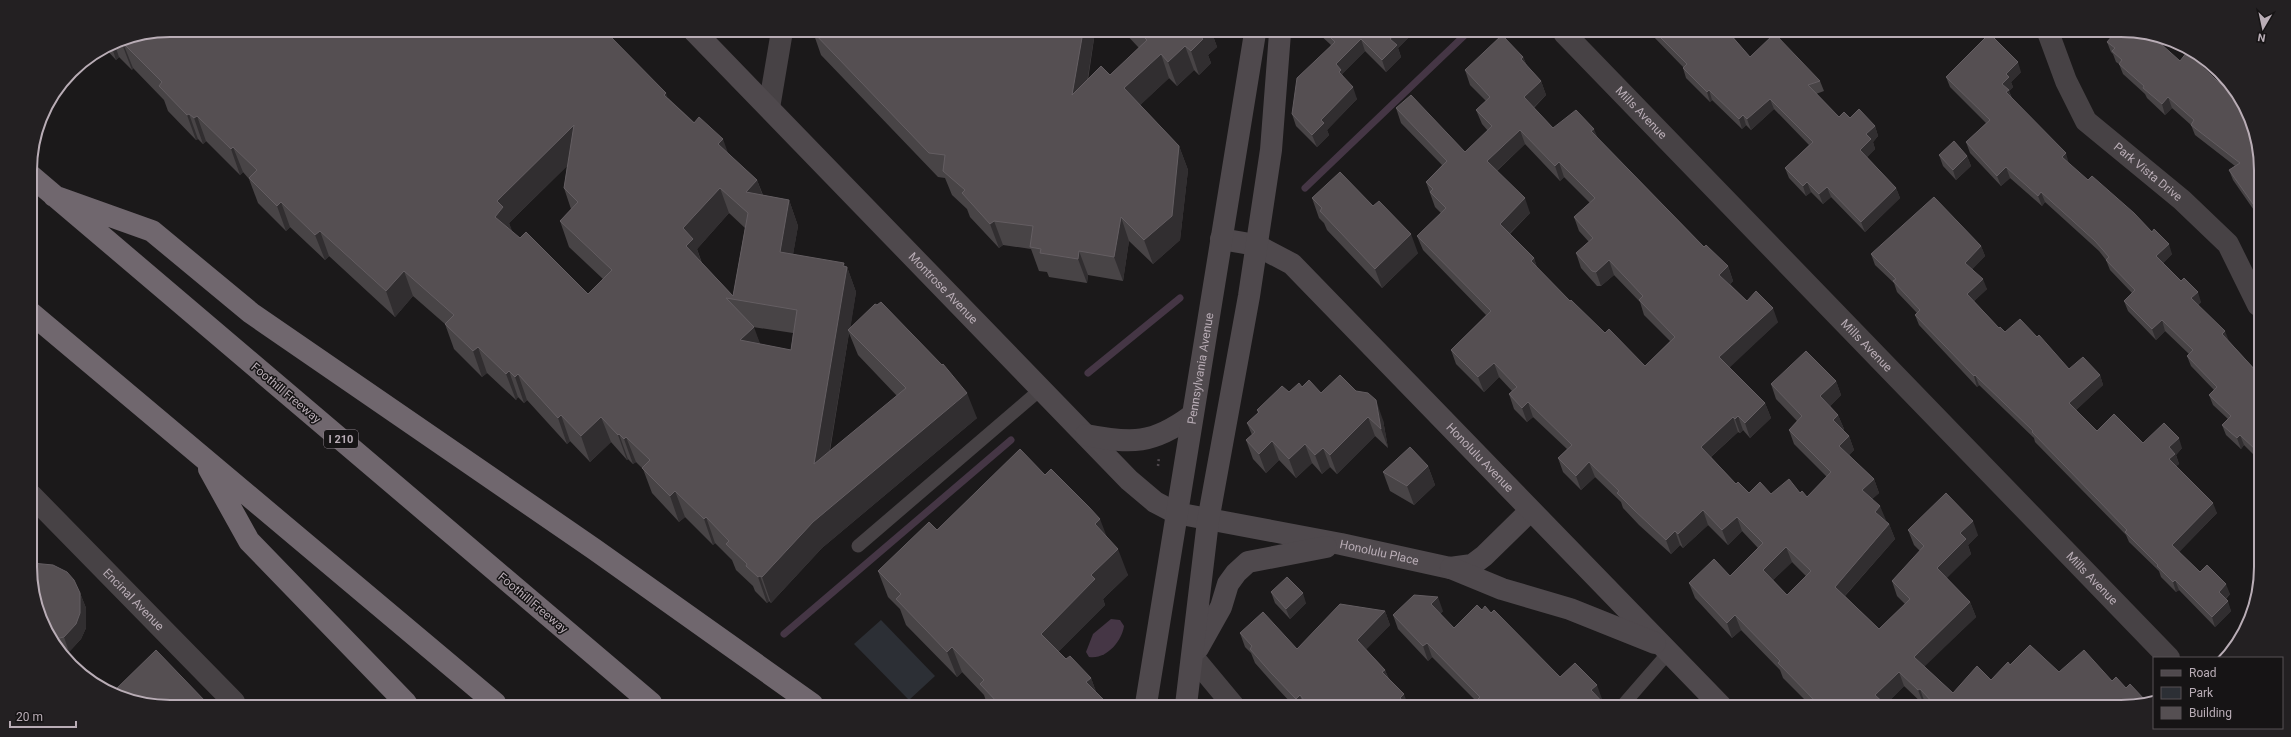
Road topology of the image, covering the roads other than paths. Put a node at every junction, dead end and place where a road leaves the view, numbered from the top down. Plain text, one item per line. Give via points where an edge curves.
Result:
1 (700, 37) edge
2 (781, 37) edge
3 (1254, 37) edge
4 (1280, 37) edge
5 (1568, 37) edge
6 (2050, 37) edge
7 (769, 108) junction
8 (37, 181) edge
9 (54, 196) junction
10 (1221, 239) junction
11 (1256, 245) junction
12 (2254, 297) edge
13 (37, 318) edge
14 (1041, 389) junction
15 (1191, 416) junction
16 (1086, 435) junction
17 (203, 458) junction
18 (37, 501) edge
19 (1530, 511) junction
20 (1176, 513) junction
21 (1208, 521) junction
22 (1341, 544) junction
23 (858, 546) dead end
24 (1450, 568) junction
25 (1666, 649) junction
26 (1193, 656) junction
27 (2168, 657) edge
28 (232, 700) edge
29 (403, 700) edge
30 (491, 700) edge
31 (648, 700) edge
32 (806, 700) edge
33 (1147, 700) edge
34 (1187, 700) edge
35 (1228, 700) edge
36 (1627, 700) edge
37 (1715, 700) edge

1 - 7 main road, Montrose Avenue
2 - 7 street
3 - 10 main road, Pennsylvania Avenue
4 - 11 main road via 1271,150
5 - 27 street, Mills Avenue
6 - 12 street, Park Vista Drive via 2066,81 2086,121 2182,200 2228,244
7 - 14 main road, Montrose Avenue
8 - 9 highway, Foothill Freeway / I 210
9 - 31 highway, Foothill Freeway / I 210
9 - 32 highway via 152,231 251,313 594,549
10 - 11 main road, Honolulu Avenue
10 - 15 main road, Pennsylvania Avenue
11 - 19 main road, Honolulu Avenue via 1292,264
11 - 21 main road
13 - 17 highway
14 - 16 main road, Montrose Avenue
14 - 23 lane
15 - 16 main road via 1158,437 1110,440
15 - 20 main road, Pennsylvania Avenue
16 - 20 main road, Montrose Avenue via 1142,492
17 - 29 highway via 249,541
17 - 30 highway
18 - 28 street, Encinal Avenue
19 - 24 main road, Honolulu Place via 1472,565
19 - 25 main road, Honolulu Avenue
20 - 21 main road, Montrose Avenue
20 - 33 main road, Pennsylvania Avenue
21 - 22 main road, Honolulu Place
21 - 26 main road
22 - 24 main road, Honolulu Place
22 - 26 main road via 1248,562 1228,584 1221,607
24 - 25 main road via 1502,589 1570,609
25 - 36 lane
25 - 37 main road, Honolulu Avenue
26 - 34 main road
26 - 35 street

